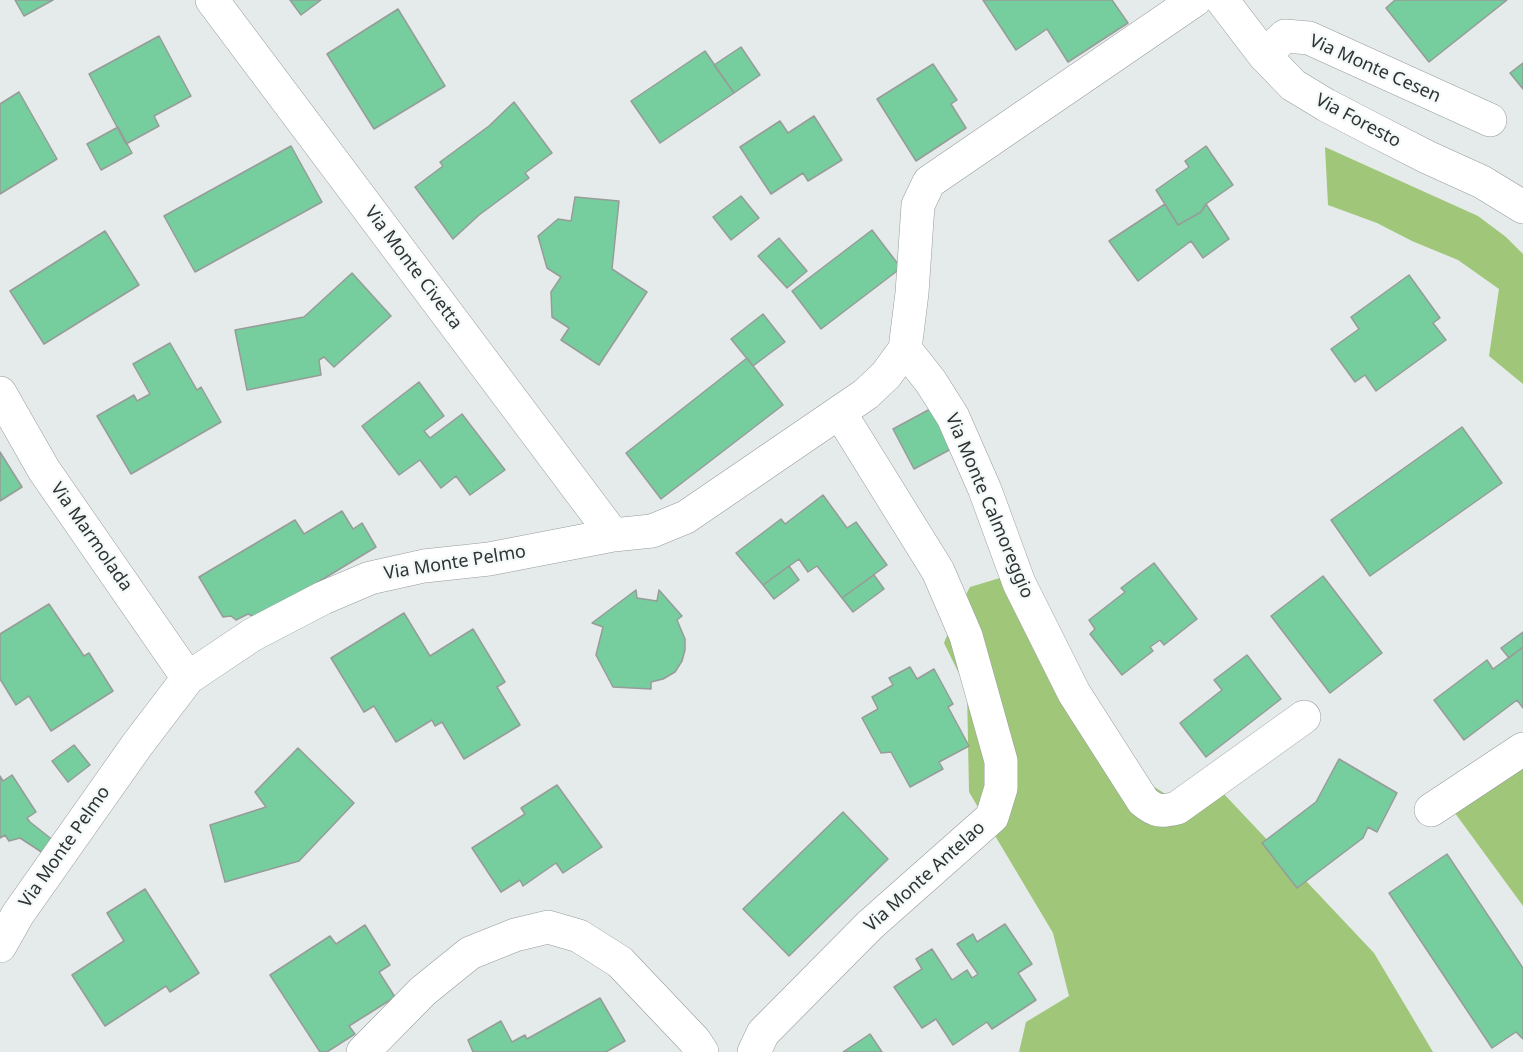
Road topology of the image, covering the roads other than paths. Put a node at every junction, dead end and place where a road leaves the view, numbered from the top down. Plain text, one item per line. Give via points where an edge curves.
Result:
1 (212, 0) edge
2 (1195, 0) edge
3 (1222, 0) edge
4 (1264, 55) junction
5 (1490, 120) dead end
6 (1523, 207) edge
7 (905, 349) junction
8 (0, 393) edge
9 (840, 413) junction
10 (613, 535) junction
11 (188, 678) junction
12 (1304, 717) dead end
13 (1523, 749) edge
14 (1431, 810) dead end
15 (0, 946) edge
16 (758, 1043) edge
17 (698, 1046) edge
18 (363, 1052) edge

1 - 10 street, Via Monte Civetta
2 - 7 street via 928,182 918,205
3 - 4 street, Via Foresto
4 - 5 street, Via Monte Cesen via 1286,36 1309,38
4 - 6 street, Via Foresto via 1293,85 1326,105 1482,182
7 - 9 street, Via Monte Pelmo via 886,375
7 - 12 street, Via Monte Calmoreggio via 953,417 1034,613 1074,693 1143,801 1162,812 1176,808
8 - 11 street, Via Marmolada via 44,470
9 - 10 street, Via Monte Pelmo via 686,517 652,531
9 - 16 street, Via Monte Antelao via 938,571 966,636 1001,761 1001,788 992,817 870,925
10 - 11 street, Via Monte Pelmo via 369,578 252,635
11 - 15 street, Via Monte Pelmo via 24,905
13 - 14 street
16 - 17 street
17 - 18 street via 620,962 579,936 548,927 470,953 423,991

